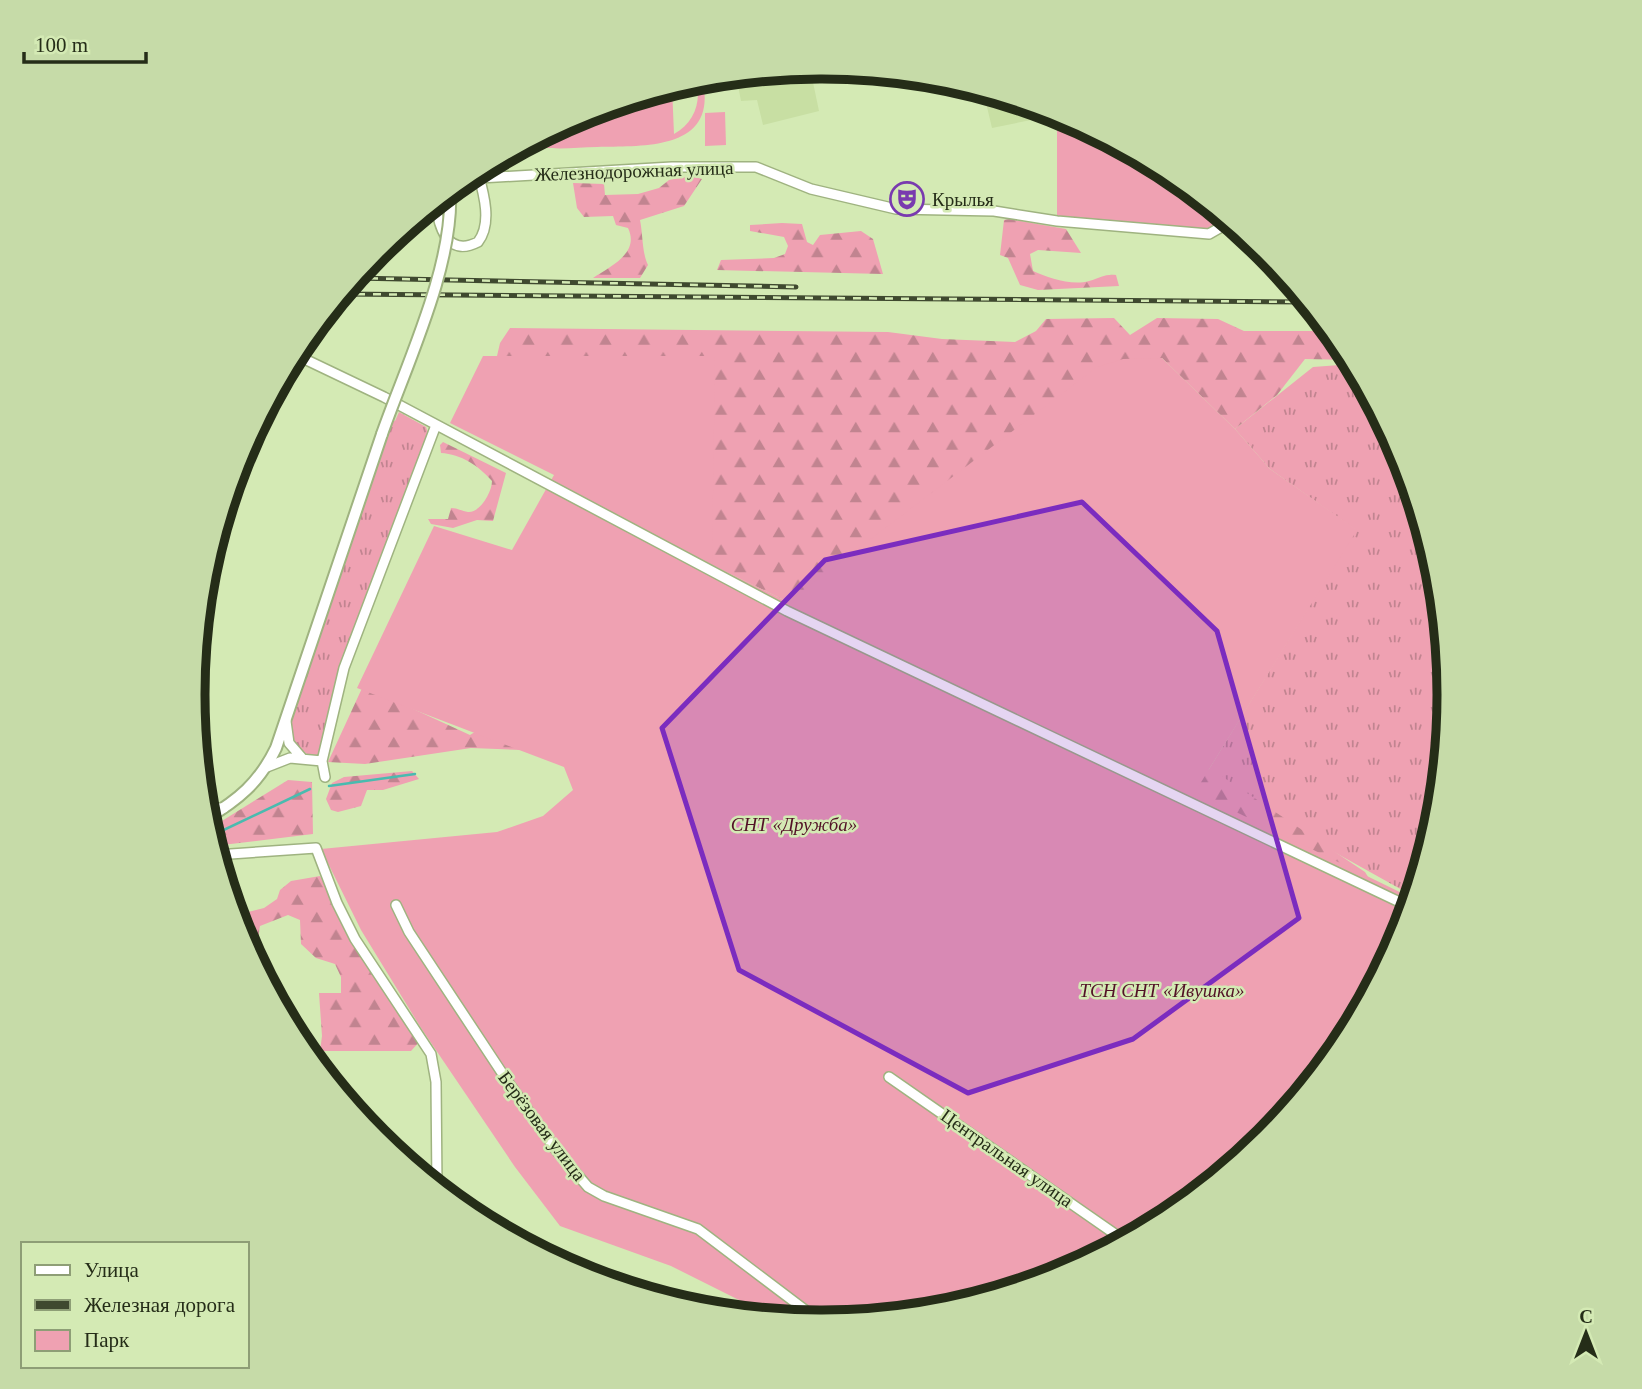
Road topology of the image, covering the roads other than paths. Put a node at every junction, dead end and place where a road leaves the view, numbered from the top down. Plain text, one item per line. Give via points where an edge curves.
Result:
1 (494, 173) edge
2 (480, 182) edge
3 (450, 203) edge
4 (438, 213) edge
5 (1222, 228) edge
6 (305, 359) edge
7 (436, 425) junction
8 (286, 721) junction
9 (302, 758) junction
10 (322, 761) junction
11 (267, 767) junction
12 (326, 777) dead end
13 (216, 808) edge
14 (226, 808) junction
15 (217, 814) edge
16 (226, 854) edge
17 (1400, 902) edge
18 (396, 905) dead end
19 (889, 1077) dead end
20 (436, 1175) edge
21 (1116, 1235) edge
22 (805, 1310) edge

1 - 5 street, Железнодорожная улица via 756,167 811,189 896,209 994,211 1158,230 1215,233
2 - 4 street via 485,227 474,244 458,245 445,238
3 - 8 main road, bridge via 442,266
6 - 7 street
7 - 10 street via 344,668
7 - 17 street via 787,611
8 - 9 street via 289,743
8 - 11 main road
9 - 10 street
9 - 11 street
10 - 12 street
11 - 14 main road via 250,789
13 - 14 street
14 - 15 main road
16 - 20 street via 316,848 355,939 432,1054
18 - 22 street, Берёзовая улица via 508,1082 588,1187 698,1229
19 - 21 street, Центральная улица

